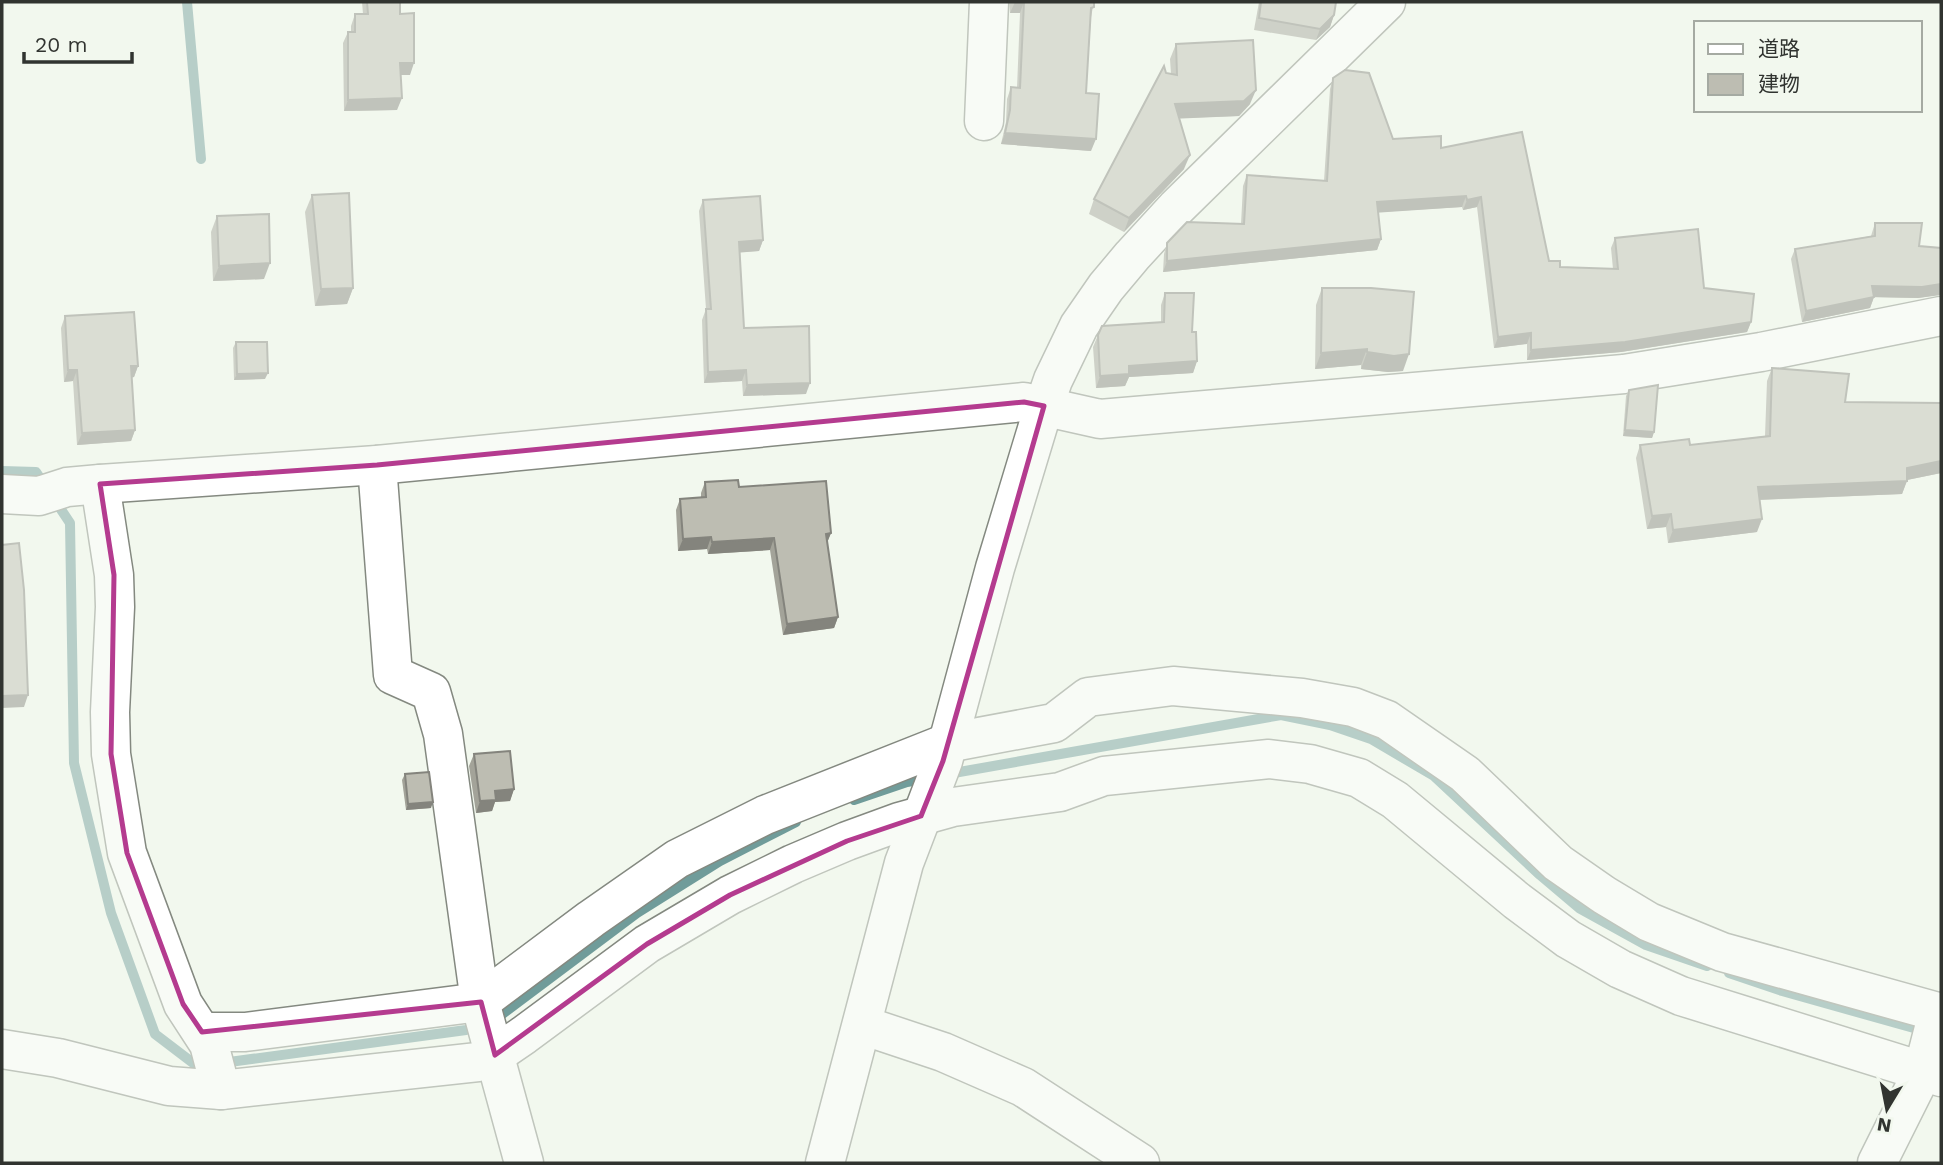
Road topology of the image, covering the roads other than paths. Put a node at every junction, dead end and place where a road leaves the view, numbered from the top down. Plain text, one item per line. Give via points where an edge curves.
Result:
1 (989, 2) edge
2 (1386, 2) edge
3 (984, 121) dead end
4 (1941, 316) edge
5 (1044, 406) junction
6 (377, 465) junction
7 (52, 490) edge
8 (945, 752) junction
9 (925, 806) junction
10 (862, 1024) junction
11 (488, 1028) junction
12 (1935, 1040) edge
13 (2, 1049) edge
14 (212, 1060) junction
15 (524, 1163) edge
16 (825, 1163) edge
17 (1140, 1163) edge
18 (1877, 1163) edge

1 - 3 street
2 - 5 street via 1132,256 1079,326
4 - 5 street via 1624,374 1100,419
5 - 6 street via 1024,402
5 - 8 street
6 - 7 street
6 - 11 street via 393,675 431,692 443,733
7 - 14 street via 114,575 111,754 127,853 183,1004
8 - 9 street
8 - 11 street via 765,815 677,859 591,919
8 - 12 street via 1054,723 1088,697 1173,686 1353,707 1387,720 1465,774 1558,863 1649,922
9 - 10 street via 904,863
9 - 11 street via 730,895
9 - 12 street via 953,807 1060,792 1104,776 1269,759 1310,764 1359,778 1395,800 1568,939 1681,996
10 - 16 street
10 - 17 street via 1023,1087
11 - 14 street via 245,1032
11 - 14 street via 478,1062 463,1065
11 - 15 street
12 - 18 street
13 - 14 street via 169,1086

